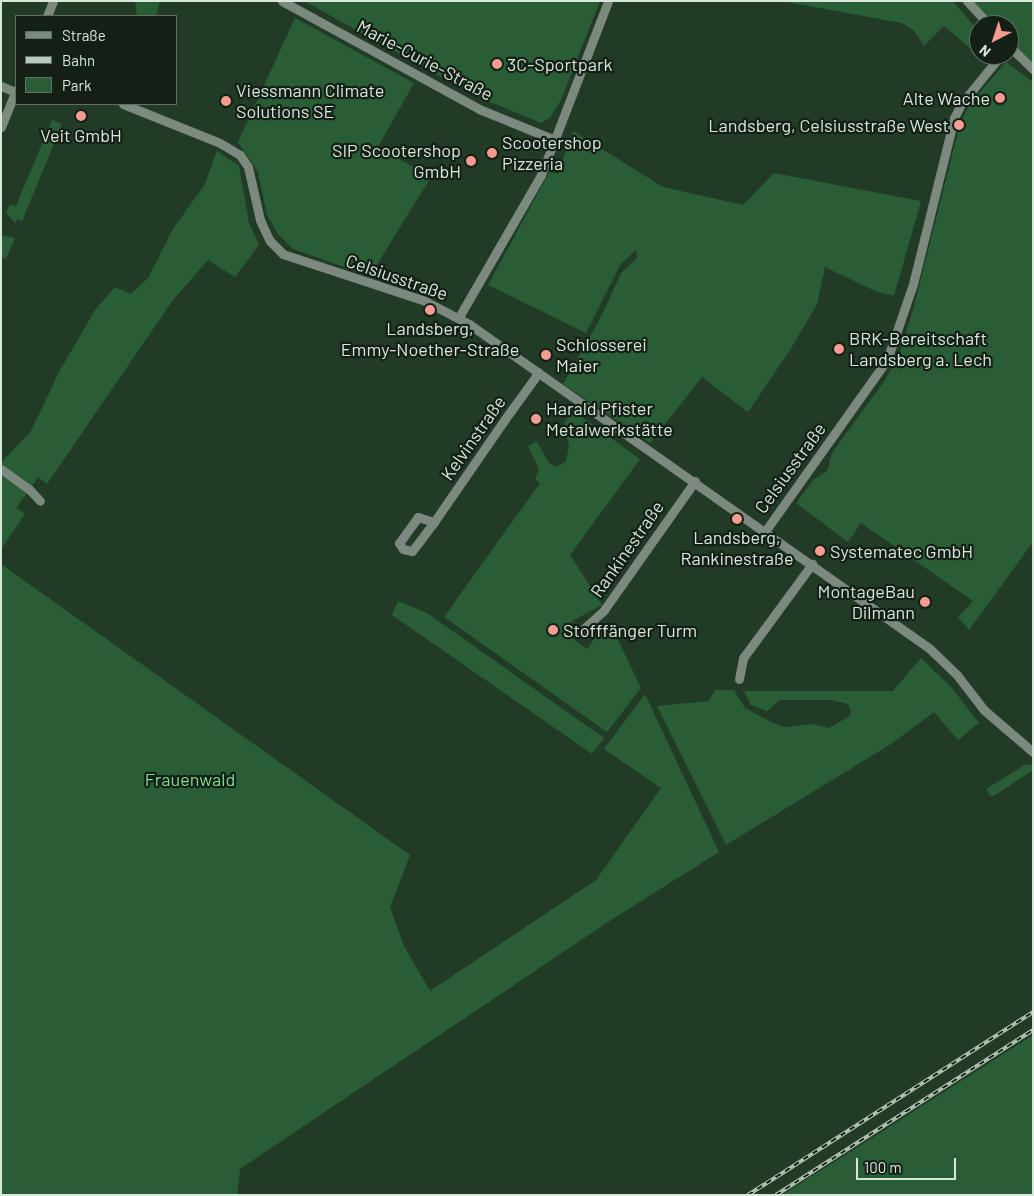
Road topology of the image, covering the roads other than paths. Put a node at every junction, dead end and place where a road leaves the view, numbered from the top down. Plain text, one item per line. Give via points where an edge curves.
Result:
1 (53, 1) edge
2 (282, 1) edge
3 (608, 1) edge
4 (967, 1) edge
5 (47, 15) edge
6 (980, 15) edge
7 (1019, 56) edge
8 (993, 65) edge
9 (1033, 69) edge
10 (1, 86) edge
11 (15, 91) edge
12 (15, 93) edge
13 (125, 105) edge
14 (1, 127) edge
15 (556, 140) junction
16 (459, 317) junction
17 (538, 372) junction
18 (1, 470) edge
19 (695, 481) junction
20 (40, 501) dead end
21 (434, 522) dead end
22 (766, 530) junction
23 (812, 564) junction
24 (581, 631) dead end
25 (739, 678) dead end
26 (1033, 752) edge

1 - 5 street
2 - 15 street, Marie-Curie-Straße via 479,109
3 - 15 street
4 - 6 street
7 - 9 street
8 - 22 street, Celsiusstraße via 961,104 954,118 913,284 887,360
10 - 11 street
12 - 14 street
13 - 16 street, Celsiusstraße via 220,143 240,155 248,167 260,220 270,241 283,254 403,293
15 - 16 street via 515,225
16 - 17 street, Celsiusstraße
17 - 19 street, Celsiusstraße
17 - 21 street, Kelvinstraße
18 - 20 street via 29,489
19 - 22 street, Celsiusstraße
19 - 24 street, Rankinestraße via 604,610
22 - 23 street
23 - 25 street via 743,658
23 - 26 street via 928,648 996,721

